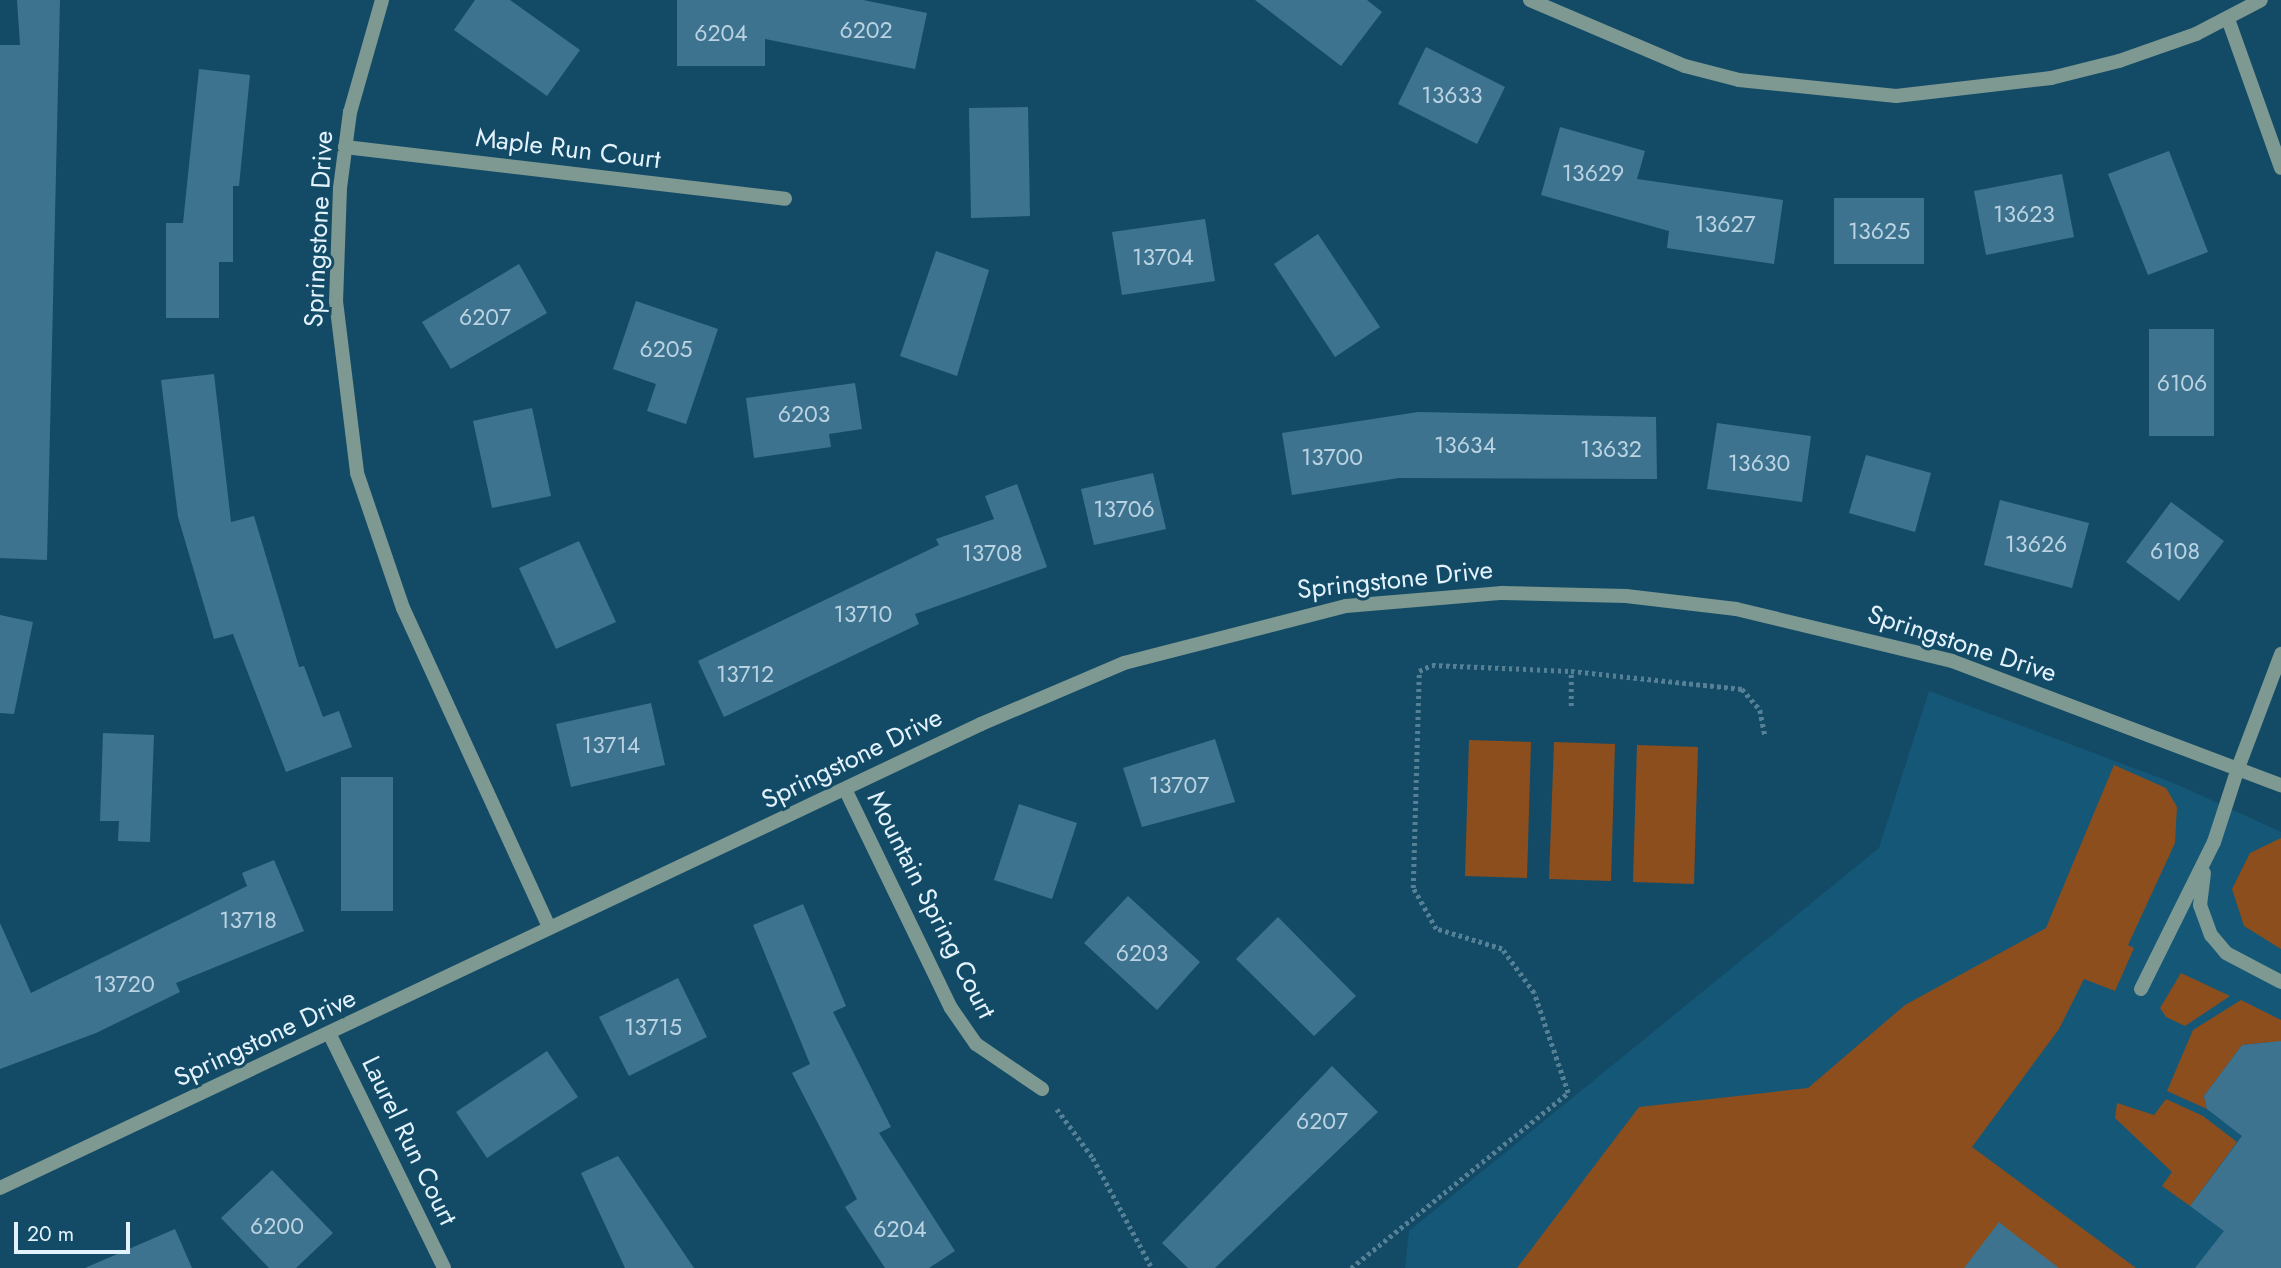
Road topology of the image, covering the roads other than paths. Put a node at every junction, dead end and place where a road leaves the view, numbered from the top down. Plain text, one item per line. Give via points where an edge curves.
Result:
1 (382, 0) edge
2 (1530, 0) edge
3 (2261, 0) edge
4 (2228, 19) junction
5 (345, 147) junction
6 (2281, 168) edge
7 (785, 199) dead end
8 (2281, 654) edge
9 (2238, 768) junction
10 (2281, 785) edge
11 (846, 791) junction
12 (2208, 855) junction
13 (548, 927) junction
14 (2281, 982) edge
15 (2141, 989) dead end
16 (330, 1035) junction
17 (1042, 1089) road end
18 (0, 1188) edge
19 (444, 1268) edge

1 - 5 street, Springstone Drive
2 - 4 street via 1685,66 1752,82 1896,96 2052,78 2119,61
3 - 4 street
4 - 6 street
5 - 7 street, Maple Run Court
5 - 13 street, Springstone Drive via 336,301 357,473 403,608
8 - 9 street
9 - 10 street, Springstone Drive
9 - 11 street, Springstone Drive via 1952,661 1850,632 1736,609 1626,596 1502,593 1284,617 1124,663
9 - 12 street
11 - 13 street, Springstone Drive
11 - 17 street, Mountain Spring Court via 951,1008 976,1044
12 - 14 street via 2200,905 2211,935 2226,953
12 - 15 street
13 - 16 street, Springstone Drive
16 - 18 street, Springstone Drive
16 - 19 street, Laurel Run Court

